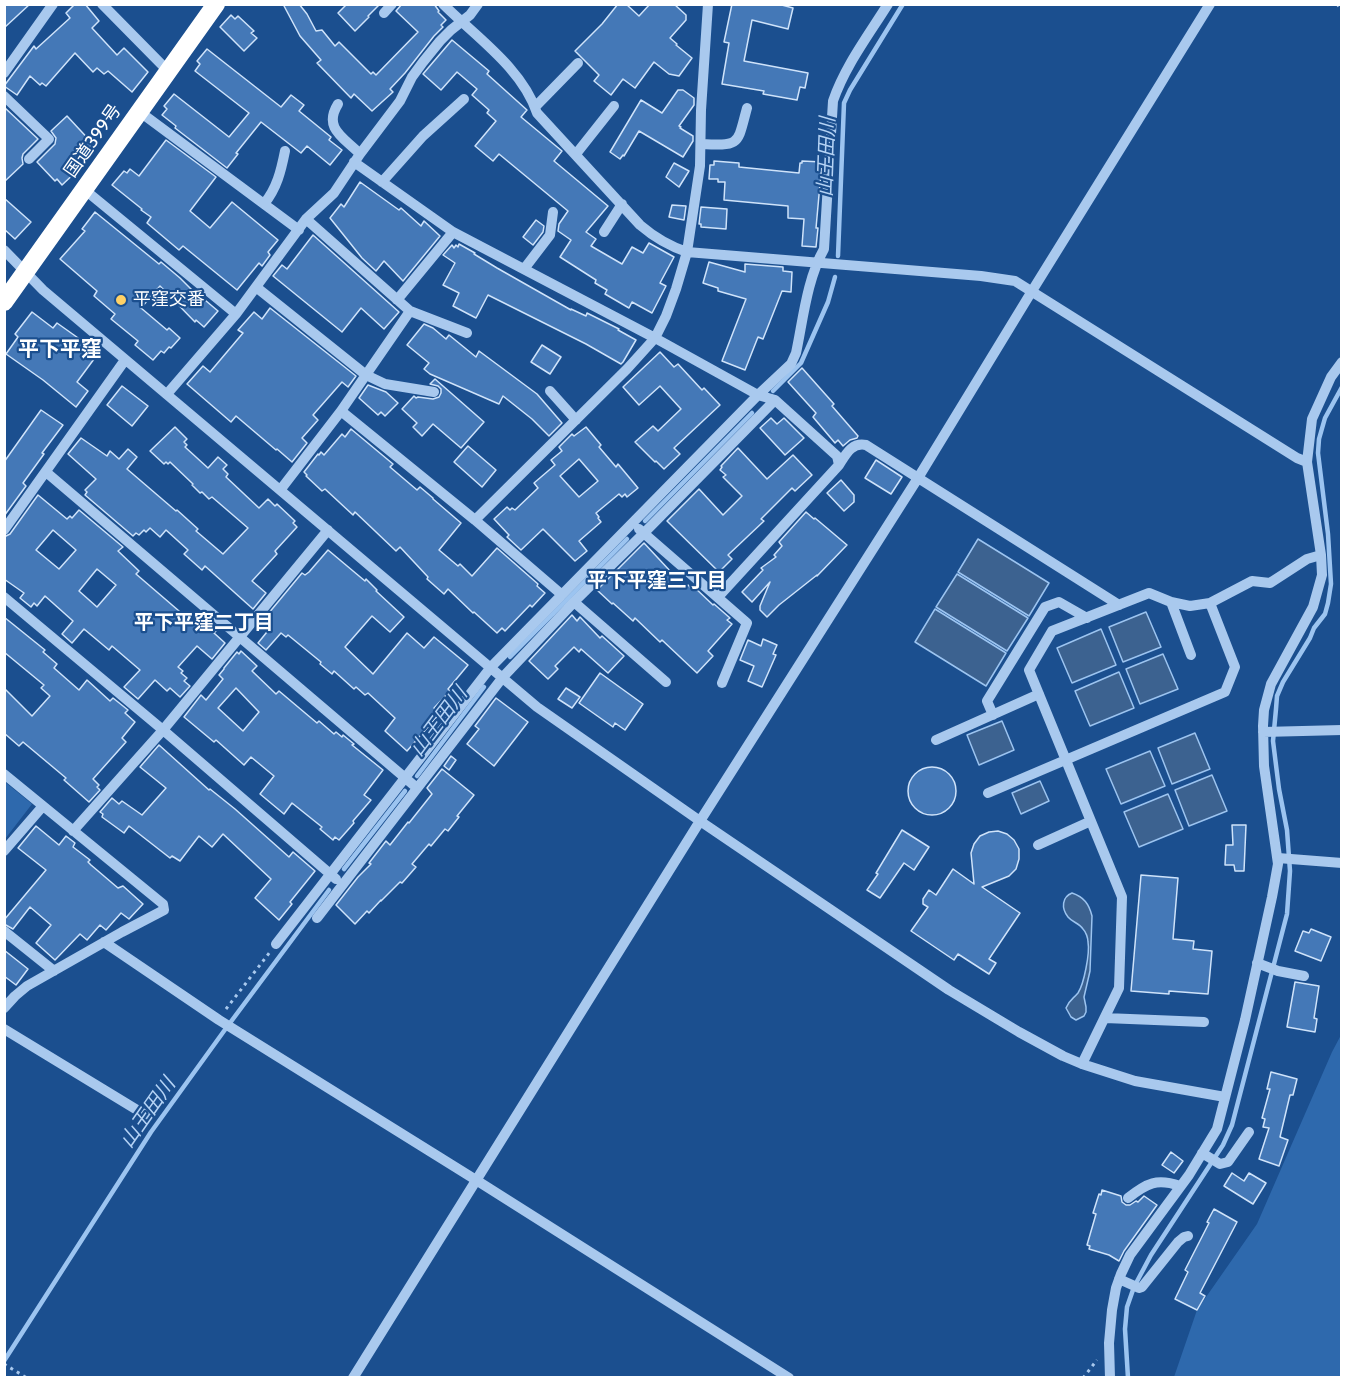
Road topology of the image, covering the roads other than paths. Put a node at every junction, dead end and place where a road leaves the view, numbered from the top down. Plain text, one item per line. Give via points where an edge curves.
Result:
1 (53, 4) edge
2 (102, 4) edge
3 (216, 4) edge
4 (443, 4) edge
5 (478, 4) edge
6 (708, 4) edge
7 (888, 4) edge
8 (1210, 4) edge
9 (460, 22) junction
10 (578, 63) dead end
11 (168, 71) junction
12 (4, 73) edge
13 (4, 96) edge
14 (464, 99) dead end
15 (338, 104) dead end
16 (614, 106) dead end
17 (535, 107) junction
18 (747, 108) dead end
19 (140, 112) junction
20 (700, 144) junction
21 (285, 151) dead end
22 (576, 154) junction
23 (357, 158) junction
24 (29, 159) dead end
25 (382, 182) junction
26 (85, 190) junction
27 (264, 204) junction
28 (622, 204) junction
29 (553, 212) dead end
30 (306, 219) junction
31 (299, 230) junction
32 (453, 232) junction
33 (604, 232) dead end
34 (4, 250) edge
35 (687, 252) junction
36 (817, 262) junction
37 (524, 269) junction
38 (26, 272) junction
39 (256, 287) junction
40 (1032, 291) junction
41 (397, 300) junction
42 (4, 302) edge
43 (410, 311) junction
44 (236, 314) junction
45 (467, 333) dead end
46 (655, 338) junction
47 (125, 360) junction
48 (1341, 362) edge
49 (366, 375) junction
50 (550, 391) dead end
51 (434, 392) dead end
52 (167, 394) junction
53 (758, 395) junction
54 (775, 400) junction
55 (340, 411) junction
56 (576, 420) junction
57 (1307, 462) junction
58 (839, 465) junction
59 (46, 472) junction
60 (918, 478) junction
61 (281, 489) junction
62 (475, 520) junction
63 (632, 522) junction
64 (4, 530) edge
65 (328, 530) junction
66 (644, 533) junction
67 (1321, 555) junction
68 (561, 594) junction
69 (4, 597) edge
70 (718, 597) junction
71 (574, 602) junction
72 (1171, 602) junction
73 (1210, 603) junction
74 (1119, 605) junction
75 (1087, 618) junction
76 (240, 637) junction
77 (1191, 655) dead end
78 (491, 667) junction
79 (503, 677) junction
80 (666, 682) dead end
81 (722, 683) dead end
82 (1039, 694) junction
83 (993, 715) junction
84 (163, 730) junction
85 (1341, 730) edge
86 (1263, 732) junction
87 (936, 740) dead end
88 (1066, 760) junction
89 (4, 774) edge
90 (405, 778) junction
91 (417, 788) junction
92 (988, 793) dead end
93 (43, 806) junction
94 (700, 821) junction
95 (1091, 821) junction
96 (73, 831) junction
97 (1038, 844) dead end
98 (4, 851) edge
99 (1278, 858) junction
100 (1341, 863) edge
101 (330, 875) junction
102 (343, 884) junction
103 (317, 918) dead end
104 (4, 931) edge
105 (104, 942) junction
106 (276, 944) road end
107 (1257, 963) junction
108 (54, 971) junction
109 (1304, 975) dead end
110 (4, 1008) edge
111 (1105, 1018) junction
112 (1204, 1022) dead end
113 (4, 1029) edge
114 (1082, 1064) junction
115 (1225, 1097) junction
116 (147, 1116) dead end
117 (1249, 1132) dead end
118 (1202, 1153) junction
119 (476, 1180) junction
120 (1180, 1186) junction
121 (1128, 1198) dead end
122 (1188, 1236) dead end
123 (1119, 1279) junction
124 (352, 1377) edge
125 (789, 1377) edge
126 (1110, 1377) edge

1 - 12 street
2 - 11 street
3 - 11 highway, 国道399号
4 - 9 street
5 - 9 street
6 - 20 street
7 - 36 street via 847,69 833,101 824,249
8 - 40 street
9 - 17 street via 505,62
9 - 23 street via 423,62 400,101
10 - 17 street
11 - 19 highway, 国道399号
13 - 24 street via 49,139
14 - 25 street via 423,136
15 - 23 street via 332,118 334,129
16 - 22 street
17 - 22 street
18 - 20 street via 734,143
19 - 26 highway, 国道399号
19 - 27 street
20 - 35 street
21 - 27 street via 276,185
22 - 28 street
23 - 25 street
23 - 30 street via 334,193
25 - 32 street
26 - 38 highway, 国道399号
26 - 44 street
27 - 31 street
28 - 33 street
28 - 35 street via 650,233
29 - 37 street via 550,235
30 - 31 street
30 - 41 street
31 - 39 street
32 - 37 street
32 - 41 street
34 - 38 street
35 - 36 street
35 - 46 street
36 - 40 street via 981,276 1015,281
36 - 53 street via 796,353 791,364
37 - 46 street
38 - 42 highway, 国道399号
38 - 47 street
39 - 44 street
39 - 49 street
40 - 57 street
40 - 60 street
41 - 43 street
43 - 45 street
43 - 49 street
44 - 52 street
46 - 53 street
46 - 56 street
47 - 52 street
47 - 59 street
48 - 57 street via 1312,419
49 - 51 street via 386,384
49 - 55 street
50 - 56 street
52 - 61 street
53 - 54 street
53 - 63 street
54 - 58 street via 837,456
54 - 66 street
55 - 61 street
55 - 62 street
56 - 62 street
57 - 67 street
58 - 60 street via 853,446 860,444
58 - 70 street
59 - 64 street
59 - 76 street
60 - 74 street
60 - 94 street
61 - 65 street
62 - 68 street
63 - 66 street
63 - 68 street
65 - 76 street
65 - 78 street
66 - 70 street
66 - 71 street
67 - 73 street via 1307,559 1270,583 1252,581
67 - 86 street via 1322,575 1313,606 1271,684
68 - 78 street
69 - 84 street
70 - 81 street via 747,623
71 - 79 street
71 - 80 street
72 - 73 street via 1190,606
72 - 74 street via 1149,593
72 - 77 street
73 - 88 street via 1235,667 1225,692
74 - 75 street
75 - 82 street via 1053,631 1029,670
75 - 83 street via 1059,602 1045,607 987,701
76 - 84 street
76 - 90 street
78 - 79 street
78 - 90 street
79 - 91 street
79 - 94 street via 537,707
82 - 83 street
82 - 88 street
83 - 87 street
84 - 96 street
84 - 101 street
85 - 86 street
86 - 99 street via 1264,766
88 - 92 street
88 - 95 street
89 - 93 street
90 - 91 street
90 - 101 street
91 - 102 street
93 - 96 street
93 - 98 street
94 - 114 street via 949,990
94 - 119 street
95 - 97 street
95 - 111 street via 1122,897 1119,988
96 - 105 street via 163,904 164,910
99 - 100 street
99 - 107 street
101 - 102 street
101 - 106 street
102 - 103 street
104 - 108 street
105 - 108 street
105 - 119 street via 220,1021
107 - 109 street
107 - 115 street
108 - 110 street via 27,986
111 - 112 street
111 - 114 street
113 - 116 street
114 - 115 street via 1135,1081
115 - 118 street via 1217,1129
117 - 118 street via 1228,1162 1220,1164
118 - 120 street
119 - 124 street
119 - 125 street
120 - 121 street via 1170,1182 1148,1184
120 - 123 street via 1130,1255
122 - 123 street via 1178,1242 1142,1287
123 - 126 street via 1112,1310

